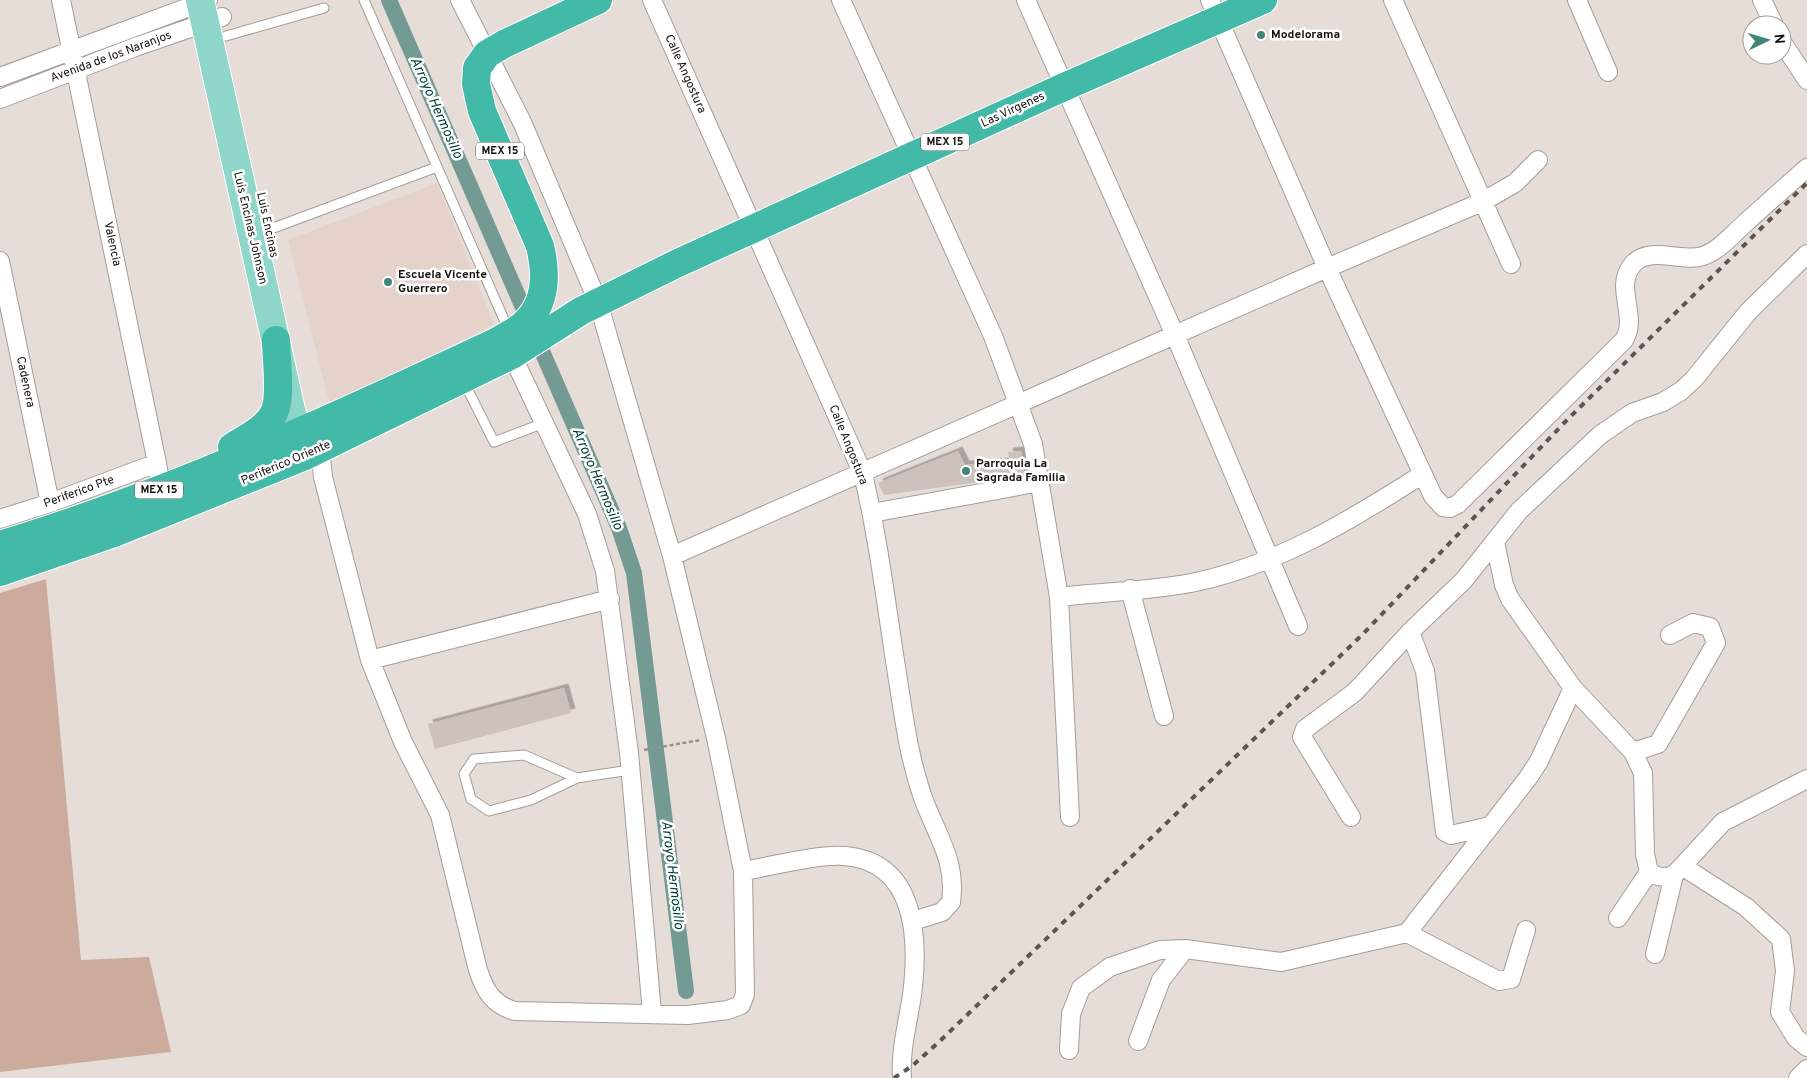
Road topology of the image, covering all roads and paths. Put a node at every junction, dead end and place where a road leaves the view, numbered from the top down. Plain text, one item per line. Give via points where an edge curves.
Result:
1 (61, 0) edge
2 (364, 0) edge
3 (460, 0) edge
4 (598, 0) edge
5 (652, 0) edge
6 (841, 0) edge
7 (1026, 0) edge
8 (1263, 0) edge
9 (1393, 0) edge
10 (1577, 0) edge
11 (1762, 0) edge
12 (324, 8) dead end
13 (1214, 10) edge
14 (211, 11) edge
15 (1769, 15) edge
16 (72, 51) junction
17 (487, 54) junction
18 (1792, 57) edge
19 (76, 69) junction
20 (1608, 72) dead end
21 (0, 77) edge
22 (1807, 80) edge
23 (1064, 87) junction
24 (0, 99) edge
25 (911, 157) junction
26 (1538, 160) dead end
27 (437, 166) junction
28 (1807, 168) edge
29 (1482, 202) junction
30 (753, 227) junction
31 (268, 230) junction
32 (1807, 254) edge
33 (0, 261) edge
34 (1511, 264) dead end
35 (1327, 268) junction
36 (598, 302) junction
37 (529, 332) junction
38 (1175, 335) junction
39 (276, 340) junction
40 (463, 379) junction
41 (1019, 403) junction
42 (544, 423) junction
43 (309, 441) junction
44 (863, 474) junction
45 (1423, 474) junction
46 (165, 478) junction
47 (1040, 482) junction
48 (50, 503) junction
49 (872, 512) junction
50 (0, 519) edge
51 (1495, 542) junction
52 (0, 544) edge
53 (672, 556) junction
54 (1270, 558) junction
55 (0, 572) edge
56 (1130, 589) junction
57 (1059, 597) junction
58 (610, 599) junction
59 (1298, 626) dead end
60 (1410, 632) junction
61 (1670, 636) dead end
62 (370, 660) junction
63 (1572, 688) junction
64 (1164, 716) dead end
65 (688, 742) dead end
66 (639, 751) dead end
67 (1633, 752) junction
68 (630, 770) junction
69 (577, 778) junction
70 (1807, 779) edge
71 (1070, 816) dead end
72 (1351, 817) dead end
73 (1490, 826) junction
74 (743, 871) junction
75 (1678, 871) junction
76 (1649, 872) junction
77 (1618, 918) dead end
78 (913, 921) junction
79 (1526, 930) dead end
80 (1407, 933) junction
81 (1185, 949) junction
82 (1654, 954) dead end
83 (652, 1013) junction
84 (1138, 1041) dead end
85 (1807, 1047) edge
86 (1069, 1050) dead end
87 (1807, 1069) edge
88 (902, 1078) edge
89 (1798, 1078) edge

1 - 16 street, Valencia
2 - 27 lane
3 - 17 street
4 - 17 highway
5 - 30 street, Calle Angostura
6 - 25 street
7 - 23 street
8 - 13 highway, Las Virgenes / MEX 15
9 - 29 street
10 - 20 street
11 - 15 street
12 - 14 lane
13 - 23 highway, Las Virgenes / MEX 15
13 - 35 street
14 - 16 street, Avenida de los Naranjos
14 - 19 street, Avenida de los Naranjos
14 - 31 main road, Luis Encinas
14 - 39 main road, Luis Encinas Johnson
16 - 19 street, Valencia
16 - 21 street, Avenida de los Naranjos
17 - 36 street via 522,122
17 - 37 highway, MEX 15 via 477,68 478,96 540,246 544,264 546,283
18 - 22 street
19 - 24 street, Avenida de los Naranjos
19 - 46 street, Valencia
23 - 25 highway, Las Virgenes / MEX 15
23 - 38 street
25 - 30 highway, Las Virgenes / MEX 15
25 - 41 street via 993,336
26 - 29 street via 1515,183
27 - 31 lane
27 - 37 lane
28 - 45 street via 1714,251 1693,258 1650,256 1634,263 1624,284 1629,328 1624,340 1458,504 1450,508 1438,504
29 - 34 street
29 - 35 street
30 - 36 highway, Las Virgenes / MEX 15
30 - 44 street, Calle Angostura
31 - 43 main road, Luis Encinas via 301,383
32 - 51 street via 1748,312 1681,391 1663,402 1632,413 1600,436 1532,499
33 - 48 street, Cadenera
35 - 38 street
35 - 45 street
36 - 37 highway, MEX 15
36 - 53 street
37 - 40 highway, Periferico Oriente / MEX 15
37 - 42 street
37 - 43 highway, Periferico Oriente / MEX 15 via 496,342
38 - 41 street
38 - 54 street
39 - 43 main road, Luis Encinas Johnson
39 - 46 highway via 277,399 274,413 264,426
40 - 42 lane via 494,442
40 - 43 highway, Periferico Oriente / MEX 15
41 - 44 street
41 - 47 street via 1033,444
42 - 58 street via 587,514
43 - 46 highway, Periferico Oriente / MEX 15
43 - 55 highway, Periferico Oriente / MEX 15 via 114,533
43 - 62 street via 323,477
44 - 49 street, Calle Angostura
44 - 53 street
45 - 54 street via 1333,530
46 - 48 street, Periferico Pte
46 - 52 highway, Periferico Oriente / MEX 15 via 106,510
47 - 49 street
47 - 57 street
48 - 50 street, Periferico Pte
49 - 78 street, Calle Angostura via 909,749 921,793 952,869 951,902 942,912
51 - 60 street via 1464,580
51 - 63 street via 1510,599
53 - 74 street via 716,738
54 - 56 street via 1208,579
54 - 59 street
56 - 57 street
56 - 64 street
57 - 71 street
58 - 62 street
58 - 68 street
60 - 72 street via 1355,692 1305,729 1302,738
60 - 73 street via 1425,671 1445,832 1451,834
61 - 67 street via 1693,623 1710,627 1716,643 1658,744
62 - 83 street via 404,742 440,815 486,991 503,1008 515,1011
63 - 67 street
63 - 73 street via 1539,761
65 - 66 path
67 - 76 street via 1643,773 1645,854
68 - 69 lane
68 - 83 street
69 - 69 lane via 524,755 474,759 464,774 470,798 489,810 531,800
70 - 75 street via 1723,822
73 - 80 street
74 - 78 street via 830,856 870,862 896,884
74 - 83 street via 745,994 741,1005 728,1010 688,1015
75 - 76 street via 1666,878
75 - 82 street
75 - 85 street via 1746,906 1781,939 1785,971 1780,1012 1796,1038
76 - 77 street
78 - 88 street via 914,970 902,1054
79 - 80 street via 1511,980 1499,981
80 - 81 street via 1281,962
81 - 84 street via 1161,980
81 - 86 street via 1160,950 1110,967 1081,988 1071,1014
87 - 89 street

